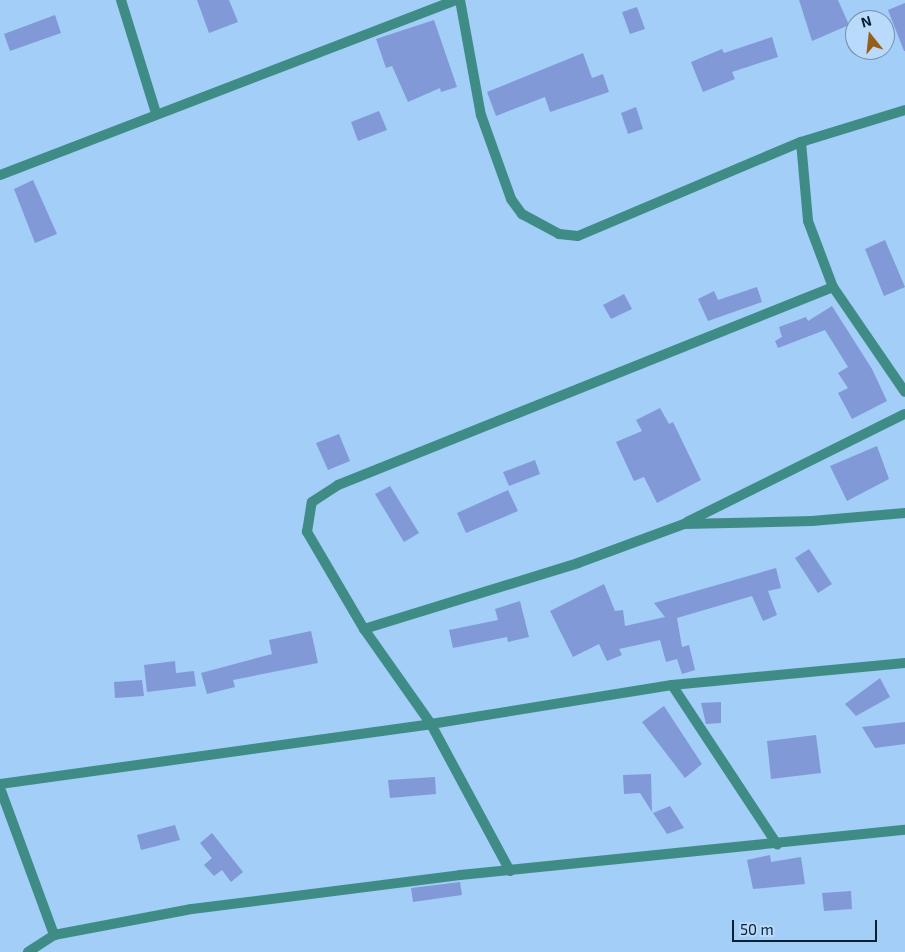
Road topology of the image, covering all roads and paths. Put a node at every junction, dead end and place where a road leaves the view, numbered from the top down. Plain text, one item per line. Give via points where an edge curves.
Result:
1 (121, 0) edge
2 (459, 0) edge
3 (905, 110) edge
4 (156, 112) junction
5 (801, 142) junction
6 (0, 176) edge
7 (833, 287) junction
8 (905, 392) edge
9 (905, 414) edge
10 (905, 512) edge
11 (684, 524) junction
12 (364, 629) junction
13 (905, 663) edge
14 (672, 685) junction
15 (431, 724) junction
16 (0, 784) edge
17 (0, 788) edge
18 (905, 830) edge
19 (777, 844) junction
20 (510, 871) junction
21 (54, 935) junction
22 (28, 952) edge

1 - 4 street
2 - 4 street
2 - 5 street via 481,115 511,198 522,214 559,234 578,236
3 - 5 street
4 - 6 street
5 - 7 street via 808,221
7 - 8 street
7 - 12 street via 338,485 312,502 307,532
9 - 11 street
10 - 11 street via 812,521
11 - 12 street via 524,581
12 - 15 street
13 - 14 street
14 - 15 street
14 - 19 street
15 - 16 street
15 - 20 street
17 - 21 street
18 - 19 street
19 - 20 street
20 - 21 street via 192,909
21 - 22 street

